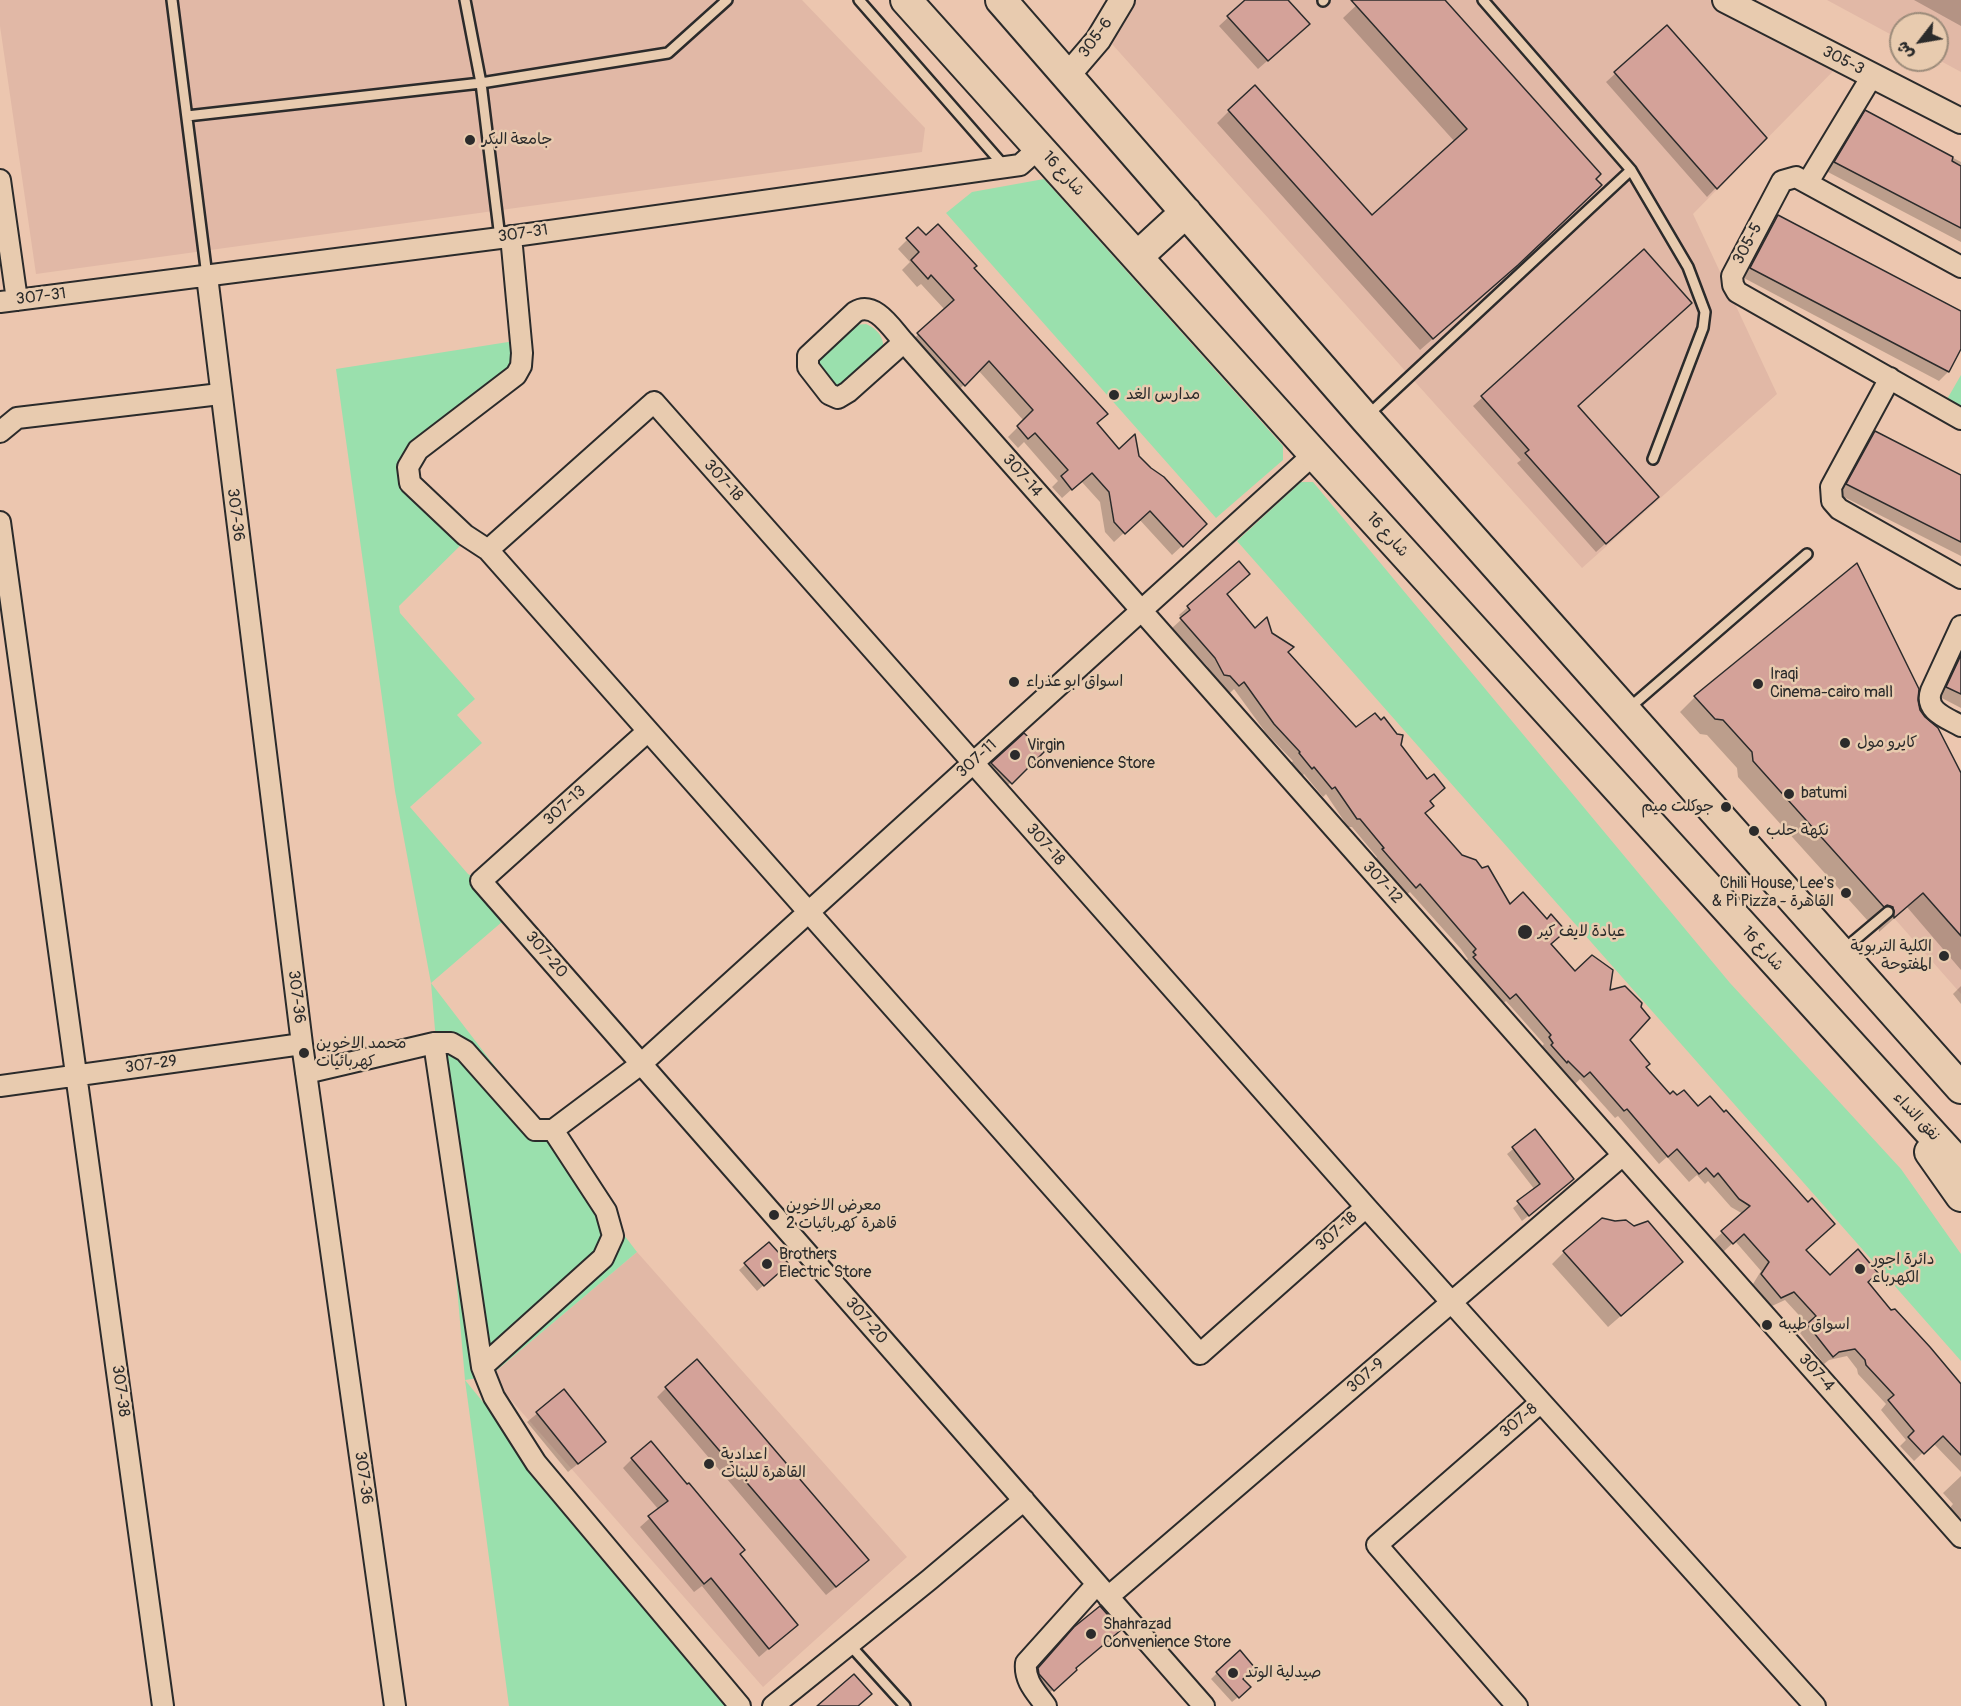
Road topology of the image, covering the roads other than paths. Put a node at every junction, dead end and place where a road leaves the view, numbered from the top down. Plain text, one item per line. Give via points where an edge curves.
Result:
1 (172, 0) edge
2 (465, 0) edge
3 (727, 0) edge
4 (859, 0) edge
5 (906, 0) edge
6 (1001, 0) edge
7 (1122, 0) edge
8 (1484, 0) edge
9 (1725, 0) edge
10 (1068, 75) junction
11 (1872, 76) junction
12 (481, 83) junction
13 (187, 116) junction
14 (1961, 121) edge
15 (1039, 148) junction
16 (1005, 167) junction
17 (1631, 170) junction
18 (0, 180) edge
19 (1808, 182) junction
20 (1186, 212) junction
21 (506, 237) junction
22 (1137, 257) junction
23 (1961, 267) edge
24 (207, 276) junction
25 (9, 301) edge
26 (904, 342) junction
27 (1890, 378) junction
28 (220, 394) junction
29 (1365, 418) junction
30 (1961, 419) edge
31 (0, 432) edge
32 (1314, 454) junction
33 (1653, 459) dead end
34 (0, 522) edge
35 (488, 550) junction
36 (1807, 554) dead end
37 (1961, 578) edge
38 (1141, 610) junction
39 (1961, 626) edge
40 (1627, 711) junction
41 (1961, 726) edge
42 (648, 731) junction
43 (973, 763) junction
44 (481, 881) joint
45 (808, 912) junction
46 (1888, 912) dead end
47 (1841, 952) junction
48 (1912, 1031) junction
49 (434, 1043) junction
50 (302, 1044) junction
51 (641, 1064) junction
52 (1871, 1068) junction
53 (306, 1073) junction
54 (77, 1075) junction
55 (1961, 1076) edge
56 (0, 1086) edge
57 (1961, 1088) edge
58 (553, 1130) junction
59 (1623, 1155) junction
60 (1961, 1166) edge
61 (1961, 1196) edge
62 (1366, 1206) junction
63 (1452, 1302) junction
64 (482, 1367) junction
65 (1541, 1402) junction
66 (1024, 1500) junction
67 (1961, 1537) edge
68 (1103, 1590) junction
69 (849, 1644) junction
70 (163, 1706) edge
71 (395, 1706) edge
72 (740, 1706) edge
73 (773, 1706) edge
74 (905, 1706) edge
75 (1046, 1706) edge
76 (1204, 1706) edge
77 (1517, 1706) edge
78 (1815, 1706) edge

1 - 13 lane
2 - 12 lane
3 - 12 lane via 668,53
4 - 16 lane
5 - 15 main road, شارع 16
6 - 10 main road
7 - 10 street, 305-6 via 1098,40
8 - 17 lane
9 - 11 street, 305-3
10 - 20 main road
11 - 14 street, 305-3
11 - 19 street
12 - 13 lane
12 - 21 lane
13 - 24 lane
15 - 16 street, 307-31 via 1020,165
15 - 22 main road, شارع 16
16 - 21 street, 307-31
17 - 29 lane
17 - 33 lane via 1688,267 1705,312 1703,328
18 - 25 street
19 - 23 street
19 - 27 street, 305-5 via 1796,177 1782,181 1731,276 1733,285 1737,292
20 - 22 main road
20 - 29 main road
21 - 24 street, 307-31
21 - 35 street via 522,346 521,366 516,375 418,450 408,467 410,483
22 - 32 main road, شارع 16
24 - 25 street, 307-31
24 - 28 street, 307-36
26 - 26 street, 307-14 via 874,310 859,309 808,356 808,368 829,394 838,398
26 - 38 street, 307-14
27 - 30 street, 305-5
27 - 37 street via 1832,487 1832,501 1839,509
28 - 31 street via 17,418
28 - 50 street, 307-36
29 - 40 main road
32 - 38 street, 307-11
32 - 52 main road, شارع 16
34 - 54 street
35 - 42 street, 307-18
35 - 43 street, 307-18 via 654,402
36 - 40 lane
38 - 43 street, 307-11
38 - 59 street, 307-12
39 - 41 street via 1929,695 1934,710
40 - 47 main road
42 - 44 street, 307-13
42 - 45 street, 307-18
43 - 45 street, 307-11
43 - 62 street, 307-18
44 - 51 street, 307-20
45 - 51 street, 307-11
45 - 62 street, 307-18 via 1200,1354
46 - 47 lane
47 - 48 main road
48 - 55 main road
48 - 57 main road
49 - 53 street
49 - 58 street via 451,1043 465,1052 535,1130
49 - 64 street
50 - 53 street, 307-36
50 - 54 street, 307-29
51 - 58 street, 307-11
51 - 66 street, 307-20
52 - 60 main road, نفق النداء
52 - 61 main road
53 - 71 street, 307-36
54 - 56 street, 307-29
54 - 70 street, 307-38
58 - 64 street via 606,1211 613,1236 603,1258
59 - 63 street, 307-9
59 - 67 street, 307-4
62 - 63 street
63 - 65 street
63 - 68 street, 307-9
64 - 72 street via 494,1397 536,1463
65 - 77 street, 307-8 via 1377,1545
65 - 78 street, 307-8
66 - 68 street, 307-20
66 - 69 street
68 - 75 street, 307-9 via 1026,1663 1029,1682
68 - 76 street, 307-20
69 - 73 street
69 - 74 lane

